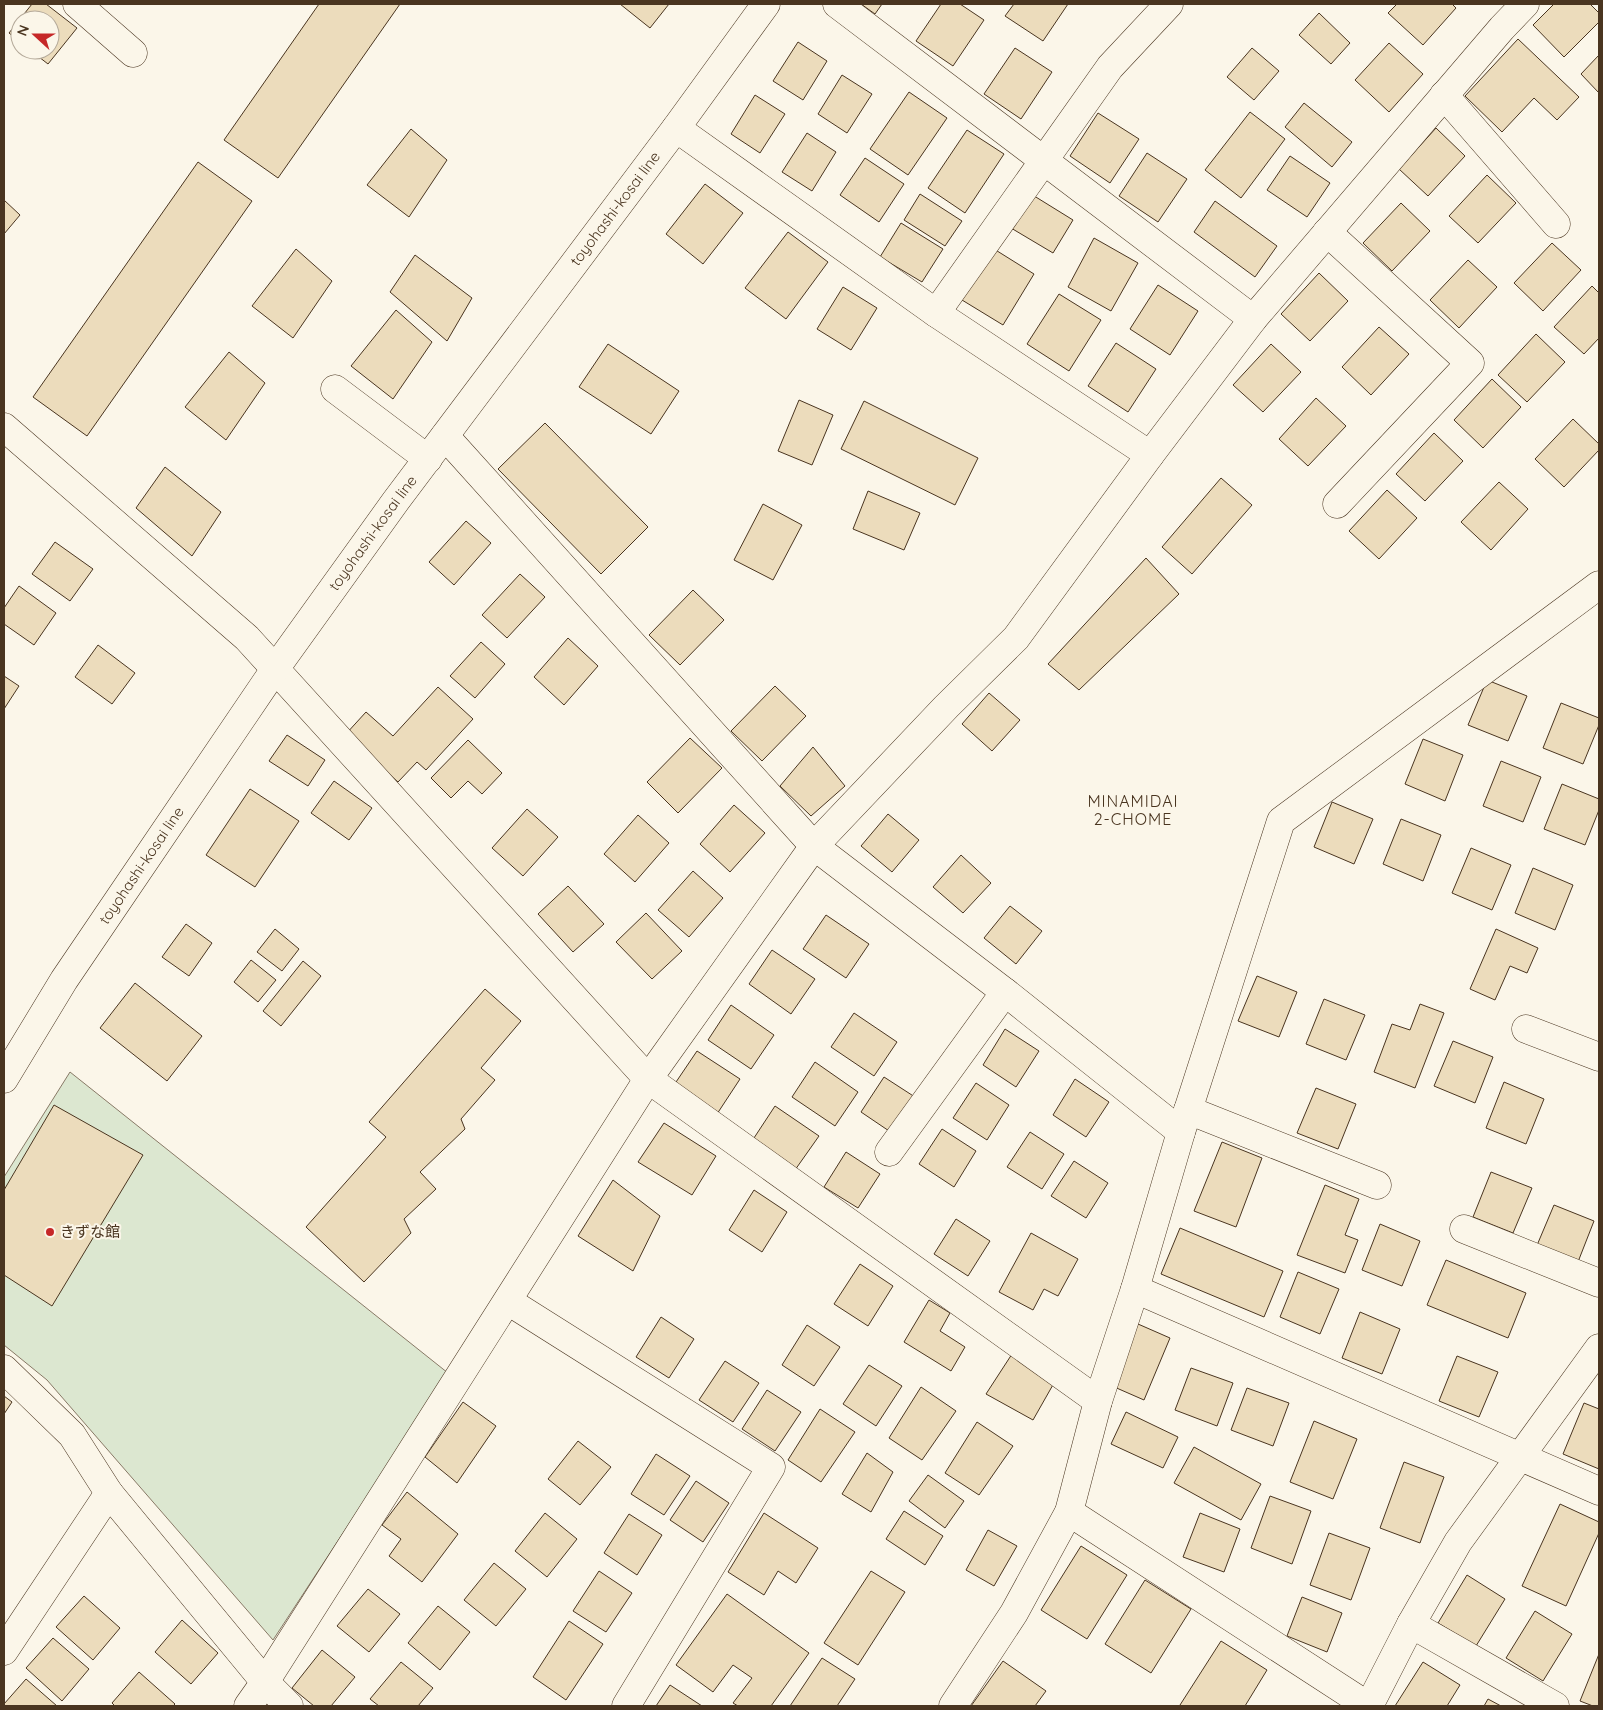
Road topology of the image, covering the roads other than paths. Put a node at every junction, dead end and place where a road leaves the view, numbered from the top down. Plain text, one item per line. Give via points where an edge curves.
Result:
1 (77, 4) edge
2 (766, 4) edge
3 (837, 4) edge
4 (1169, 4) edge
5 (1525, 4) edge
6 (133, 53) dead end
7 (1444, 95) junction
8 (676, 128) junction
9 (1044, 160) junction
10 (1556, 224) dead end
11 (1327, 232) junction
12 (936, 313) junction
13 (1253, 319) junction
14 (335, 389) dead end
15 (4, 427) edge
16 (445, 436) junction
17 (1150, 456) junction
18 (428, 458) junction
19 (1337, 504) dead end
20 (1599, 585) edge
21 (275, 669) junction
22 (814, 846) junction
23 (1005, 992) junction
24 (1526, 1029) dead end
25 (1599, 1057) edge
26 (648, 1079) junction
27 (4, 1080) edge
28 (1184, 1121) junction
29 (888, 1152) dead end
30 (1377, 1185) dead end
31 (1464, 1229) dead end
32 (1599, 1283) edge
33 (1136, 1288) junction
34 (508, 1301) junction
35 (1599, 1348) edge
36 (4, 1369) edge
37 (1098, 1401) junction
38 (1520, 1457) junction
39 (1599, 1490) edge
40 (109, 1493) junction
41 (1069, 1512) junction
42 (1411, 1624) junction
43 (4, 1651) edge
44 (265, 1682) junction
45 (248, 1706) edge
46 (289, 1706) edge
47 (626, 1706) edge
48 (953, 1706) edge
49 (1369, 1706) edge
50 (1555, 1706) edge

1 - 6 street
2 - 8 street, toyohashi-kosai line
3 - 9 street
4 - 9 street via 1110,67
5 - 7 street
7 - 10 street
7 - 11 street
8 - 12 street
8 - 16 street, toyohashi-kosai line
9 - 12 street
9 - 13 street
11 - 13 street
11 - 19 street via 1470,363
12 - 17 street
13 - 17 street
14 - 18 street
15 - 21 street via 247,638
16 - 18 street, toyohashi-kosai line
16 - 22 street
17 - 22 street via 1016,638
18 - 21 street, toyohashi-kosai line
20 - 28 street via 1281,821
21 - 26 street
21 - 27 street, toyohashi-kosai line via 64,980
22 - 23 street
22 - 26 street
23 - 28 street
23 - 29 street
24 - 25 street
26 - 34 street
26 - 37 street
28 - 30 street
28 - 33 street
31 - 32 street
33 - 37 street
33 - 38 street
34 - 44 street
34 - 47 street via 771,1467
35 - 38 street
36 - 40 street via 72,1435
37 - 41 street
38 - 39 street
38 - 42 street via 1458,1542
40 - 43 street
40 - 44 street
41 - 48 street via 1014,1613
41 - 49 street
42 - 49 street
42 - 50 street
44 - 45 street
44 - 46 street

